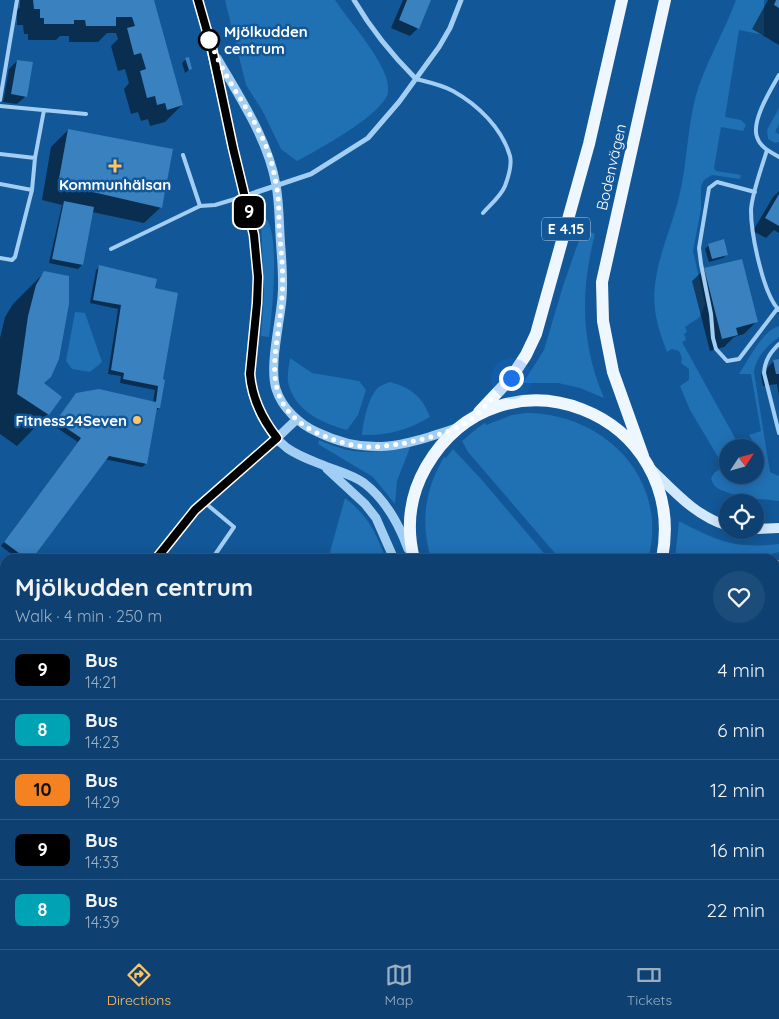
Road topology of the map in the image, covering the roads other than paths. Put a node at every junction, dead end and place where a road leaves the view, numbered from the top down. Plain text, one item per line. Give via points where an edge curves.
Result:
1 (17, 0) edge
2 (198, 0) edge
3 (354, 0) edge
4 (461, 0) edge
5 (622, 0) edge
6 (665, 0) edge
7 (212, 49) junction
8 (779, 75) edge
9 (416, 79) junction
10 (0, 100) edge
11 (0, 106) edge
12 (44, 110) junction
13 (86, 114) dead end
14 (766, 150) junction
15 (0, 154) edge
16 (183, 155) dead end
17 (779, 157) edge
18 (35, 158) junction
19 (0, 184) edge
20 (277, 186) junction
21 (32, 190) junction
22 (755, 192) junction
23 (245, 196) junction
24 (200, 206) junction
25 (483, 213) dead end
26 (111, 249) dead end
27 (0, 258) edge
28 (778, 310) edge
29 (779, 344) edge
30 (474, 417) junction
31 (296, 419) junction
32 (460, 426) junction
33 (779, 433) edge
34 (277, 438) junction
35 (643, 456) junction
36 (323, 465) junction
37 (650, 468) junction
38 (204, 502) junction
39 (719, 523) edge
40 (779, 528) edge
41 (764, 529) edge
42 (160, 554) edge
43 (215, 554) edge
44 (392, 554) edge
45 (411, 554) edge
46 (412, 554) edge
47 (663, 554) edge

1 - 10 lane
2 - 7 street
3 - 9 street via 395,58
4 - 9 street via 443,41
5 - 30 main road, Bodenvägen / E 4.15 via 589,144 536,334 511,378
6 - 35 main road, Bodenvägen / E 4.15 via 602,282 603,321 613,372
7 - 20 street via 269,153
7 - 23 street
8 - 14 lane via 756,127 756,135
9 - 20 street via 368,138 312,174
9 - 25 lane via 451,90 489,119 498,131 510,157 507,178 504,189
11 - 12 lane
12 - 13 lane
12 - 18 lane
14 - 17 lane
14 - 22 lane
15 - 18 lane
16 - 24 lane
18 - 21 lane
19 - 21 lane
20 - 23 street
20 - 31 street via 282,296 274,375 280,398
21 - 27 lane via 14,260
22 - 28 lane via 751,209 753,233 760,267
22 - 28 lane via 717,182 709,188 699,248 716,349 727,361 739,359
23 - 24 lane
23 - 34 street via 254,235 258,277 251,385 260,413
24 - 26 lane
29 - 33 lane via 768,356 764,373
30 - 32 main road
30 - 35 main road via 522,402 548,401 573,406 597,415 618,429
31 - 32 street via 336,441 367,447 386,447 424,439
31 - 34 street
32 - 46 main road via 435,452 417,486 410,521
34 - 36 street via 288,449
34 - 38 street
35 - 37 main road
36 - 44 street via 365,504 380,526
36 - 45 street via 357,478 379,498 391,512
37 - 39 main road via 685,502
37 - 47 main road via 660,490 666,518
38 - 42 street
38 - 43 lane via 234,527
40 - 41 main road

